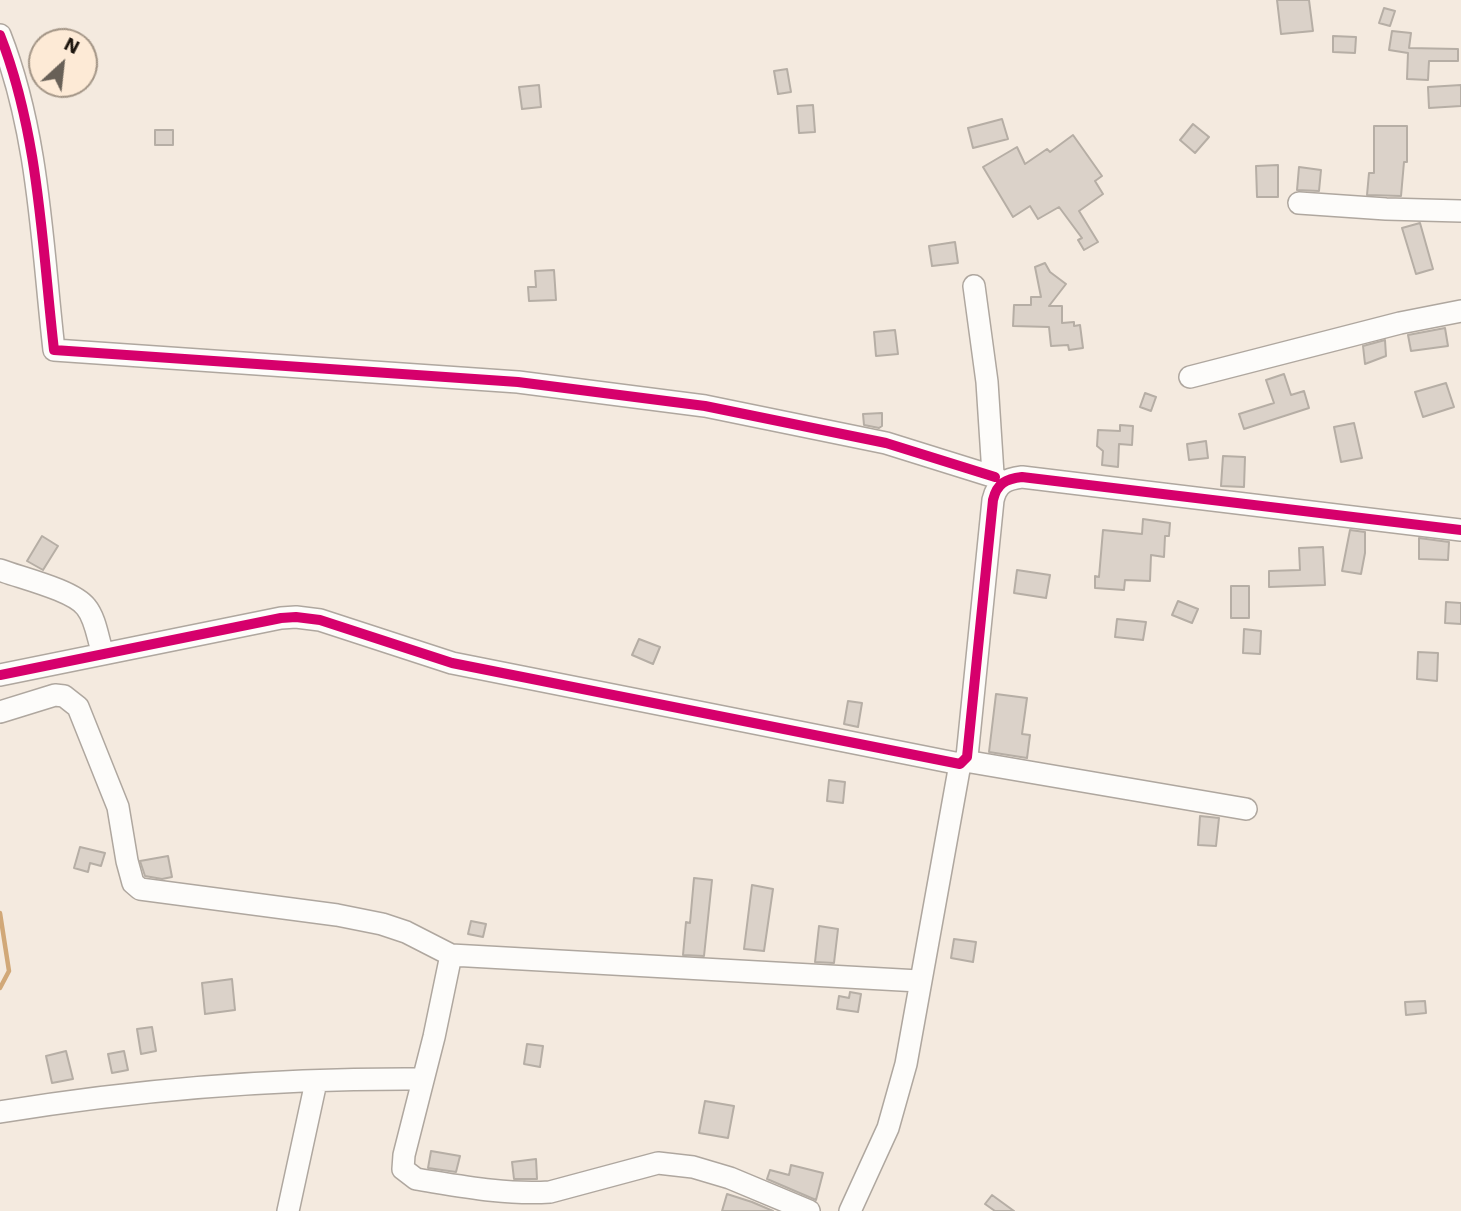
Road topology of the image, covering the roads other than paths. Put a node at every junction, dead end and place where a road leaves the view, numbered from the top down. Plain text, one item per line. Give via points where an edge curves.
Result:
1 (0, 35) edge
2 (1298, 203) dead end
3 (1461, 211) edge
4 (974, 286) dead end
5 (1461, 311) edge
6 (1190, 377) dead end
7 (998, 480) junction
8 (1461, 530) edge
9 (0, 570) edge
10 (103, 654) junction
11 (0, 675) edge
12 (0, 712) edge
13 (963, 762) junction
14 (1246, 809) dead end
15 (451, 955) junction
16 (919, 981) junction
17 (423, 1079) junction
18 (316, 1082) junction
19 (0, 1112) edge
20 (288, 1211) edge
21 (809, 1211) edge
22 (850, 1211) edge

1 - 7 street via 31,144 54,350 518,382 705,407 886,443
2 - 3 street
4 - 7 street via 993,474
5 - 6 street
7 - 8 street via 1021,477
7 - 13 street
9 - 10 street via 85,604
10 - 11 street
10 - 13 street via 281,618 307,618 452,663
12 - 15 street via 55,695 78,707 118,807 127,861 133,883 140,890 382,924
13 - 14 street
13 - 16 street
15 - 16 street
15 - 17 street
16 - 22 street via 906,1064 888,1128
17 - 18 street
17 - 21 street via 404,1154 403,1169 416,1179 514,1193 550,1192 658,1163 730,1178
18 - 19 street via 193,1088
18 - 20 street

